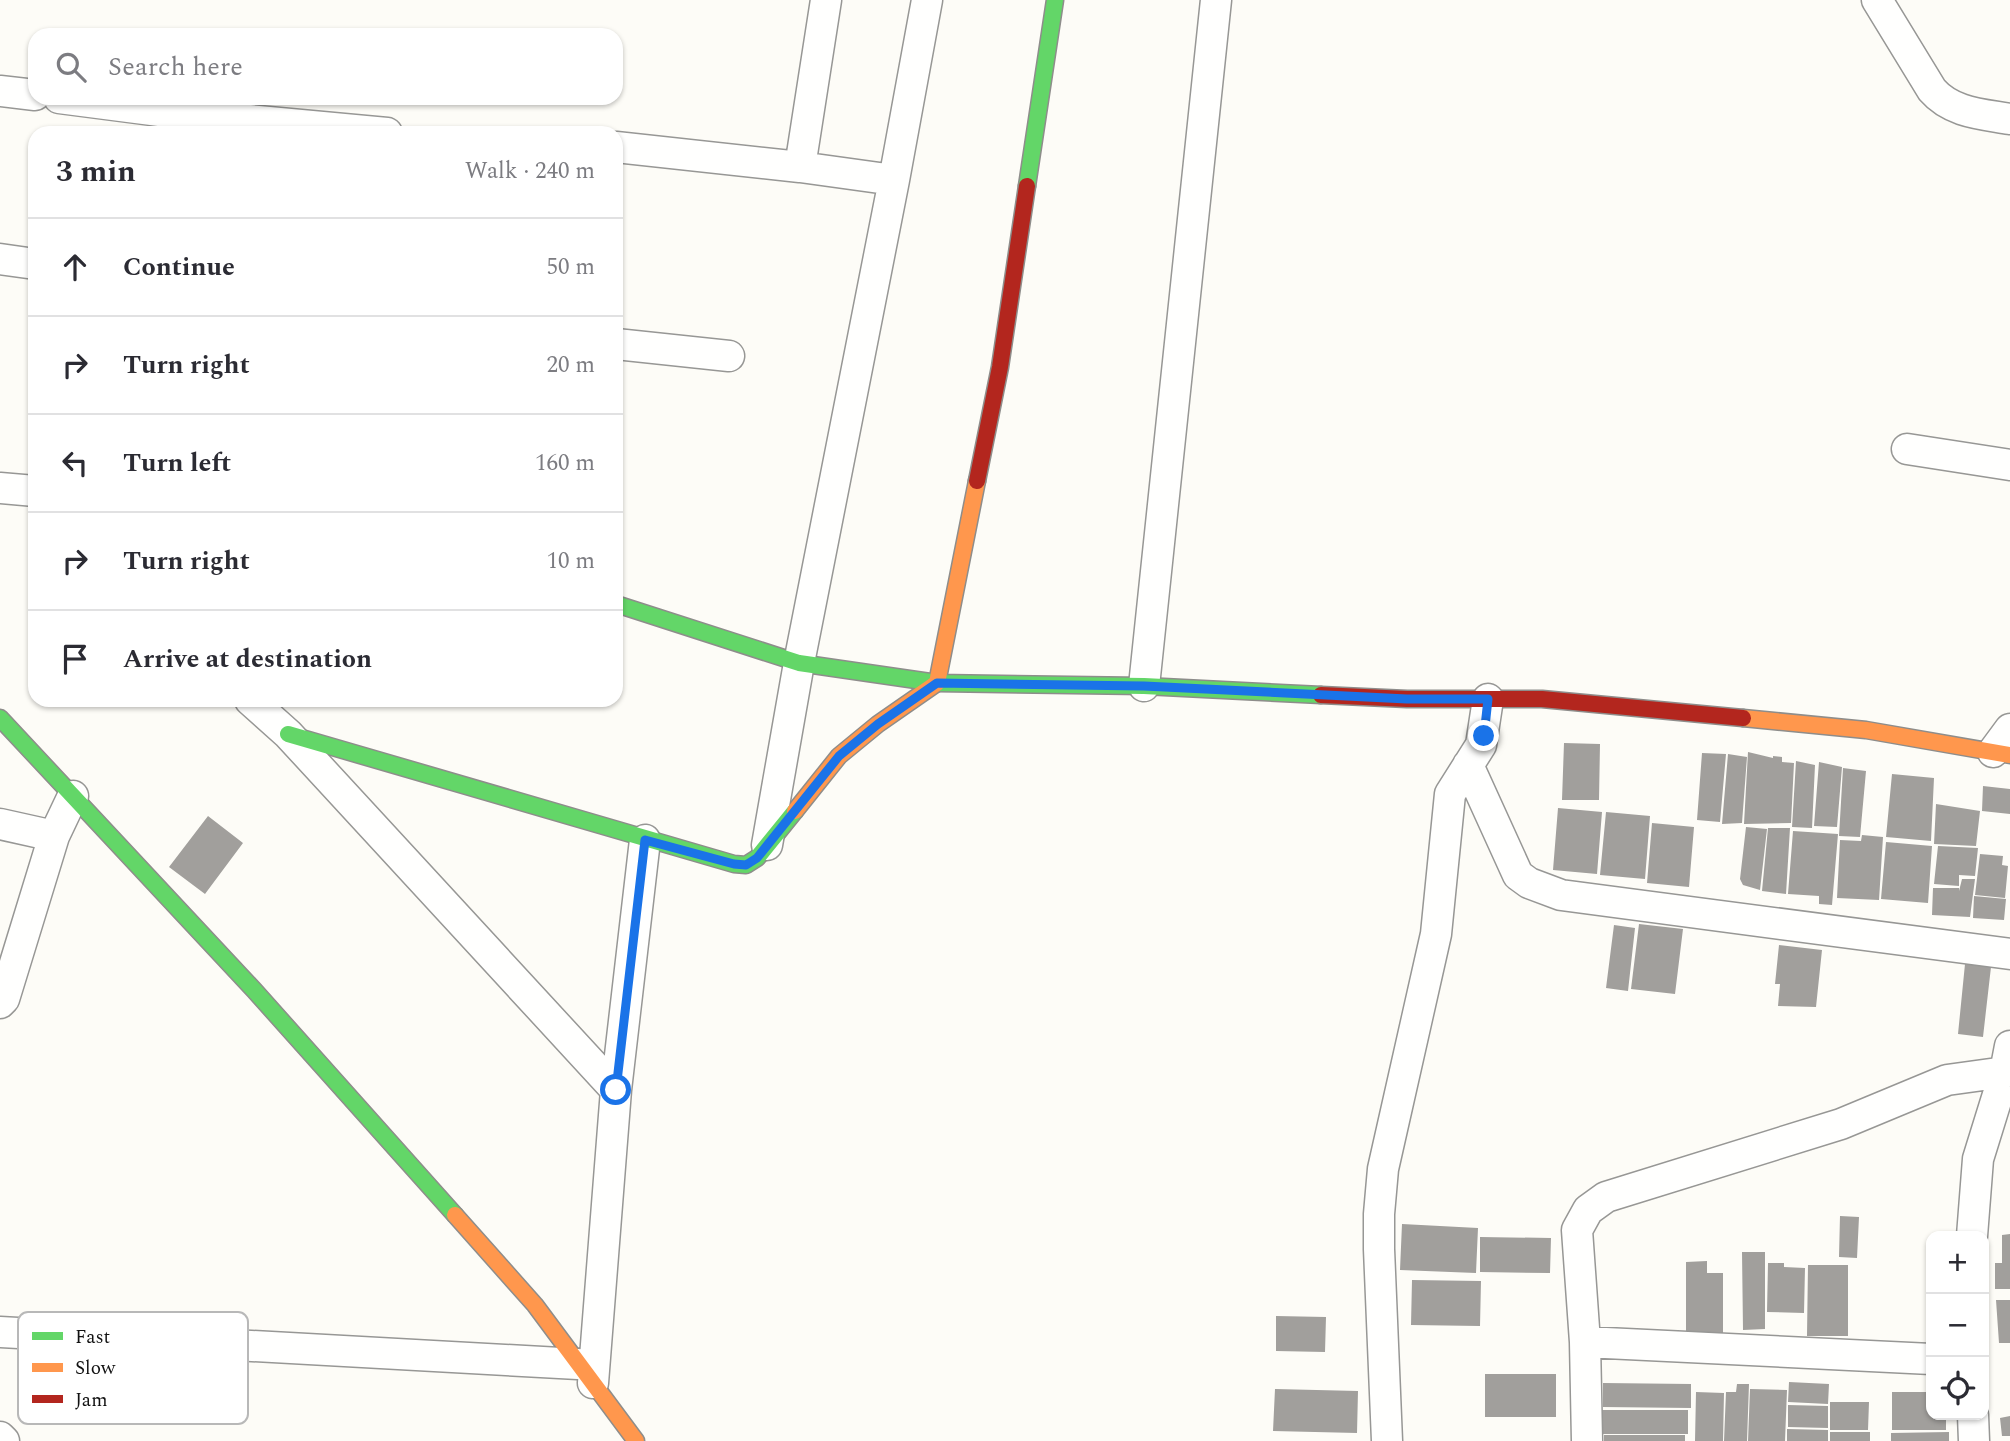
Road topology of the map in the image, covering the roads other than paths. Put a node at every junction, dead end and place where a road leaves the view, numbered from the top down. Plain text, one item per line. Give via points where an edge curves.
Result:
1 (826, 0) edge
2 (927, 0) edge
3 (1055, 0) edge
4 (1216, 0) edge
5 (1877, 0) edge
6 (0, 91) edge
7 (28, 94) edge
8 (113, 105) edge
9 (2010, 119) edge
10 (313, 126) edge
11 (623, 148) edge
12 (800, 167) junction
13 (894, 180) junction
14 (0, 259) edge
15 (28, 263) edge
16 (623, 345) edge
17 (729, 356) dead end
18 (1907, 449) dead end
19 (2010, 465) edge
20 (0, 488) edge
21 (28, 490) edge
22 (623, 606) edge
23 (799, 663) junction
24 (937, 683) junction
25 (1144, 686) junction
26 (1488, 699) junction
27 (258, 707) edge
28 (0, 718) edge
29 (288, 734) junction
30 (2004, 745) edge
31 (1468, 765) junction
32 (73, 796) junction
33 (0, 824) edge
34 (54, 836) junction
35 (645, 840) junction
36 (767, 845) junction
37 (2010, 954) edge
38 (0, 1003) edge
39 (2007, 1059) edge
40 (616, 1090) junction
41 (1972, 1231) edge
42 (0, 1332) edge
43 (18, 1333) edge
44 (1586, 1342) junction
45 (248, 1349) edge
46 (1926, 1359) edge
47 (586, 1373) junction
48 (1973, 1420) edge
49 (0, 1437) edge
50 (4, 1441) edge
51 (636, 1441) edge
52 (1387, 1441) edge
53 (1587, 1441) edge
54 (1974, 1441) edge

1 - 12 street
2 - 13 street
3 - 24 street via 1000,367
4 - 25 street
5 - 9 street via 1940,99 1961,110
6 - 7 street
8 - 10 street
11 - 12 street
12 - 13 street
13 - 23 street
14 - 15 street
16 - 17 street
18 - 19 street
20 - 21 street
22 - 23 street
23 - 24 street
23 - 36 street
24 - 25 street
24 - 36 street via 839,756
25 - 26 street
26 - 30 street via 1542,699
26 - 31 street via 1484,736
27 - 29 street
28 - 32 street
29 - 35 street
29 - 40 street
31 - 37 street via 1518,875 1541,889
31 - 52 street via 1450,794 1436,934 1383,1169 1378,1250
32 - 34 street
32 - 47 street via 526,1294
33 - 34 street
34 - 38 street
35 - 36 street via 746,865
35 - 40 street
39 - 41 street via 1978,1158
39 - 44 street via 1841,1124 1606,1197 1588,1210 1577,1230
40 - 47 street
42 - 43 street
44 - 46 street
44 - 53 street
45 - 47 street
47 - 51 street
48 - 54 street
49 - 50 street

